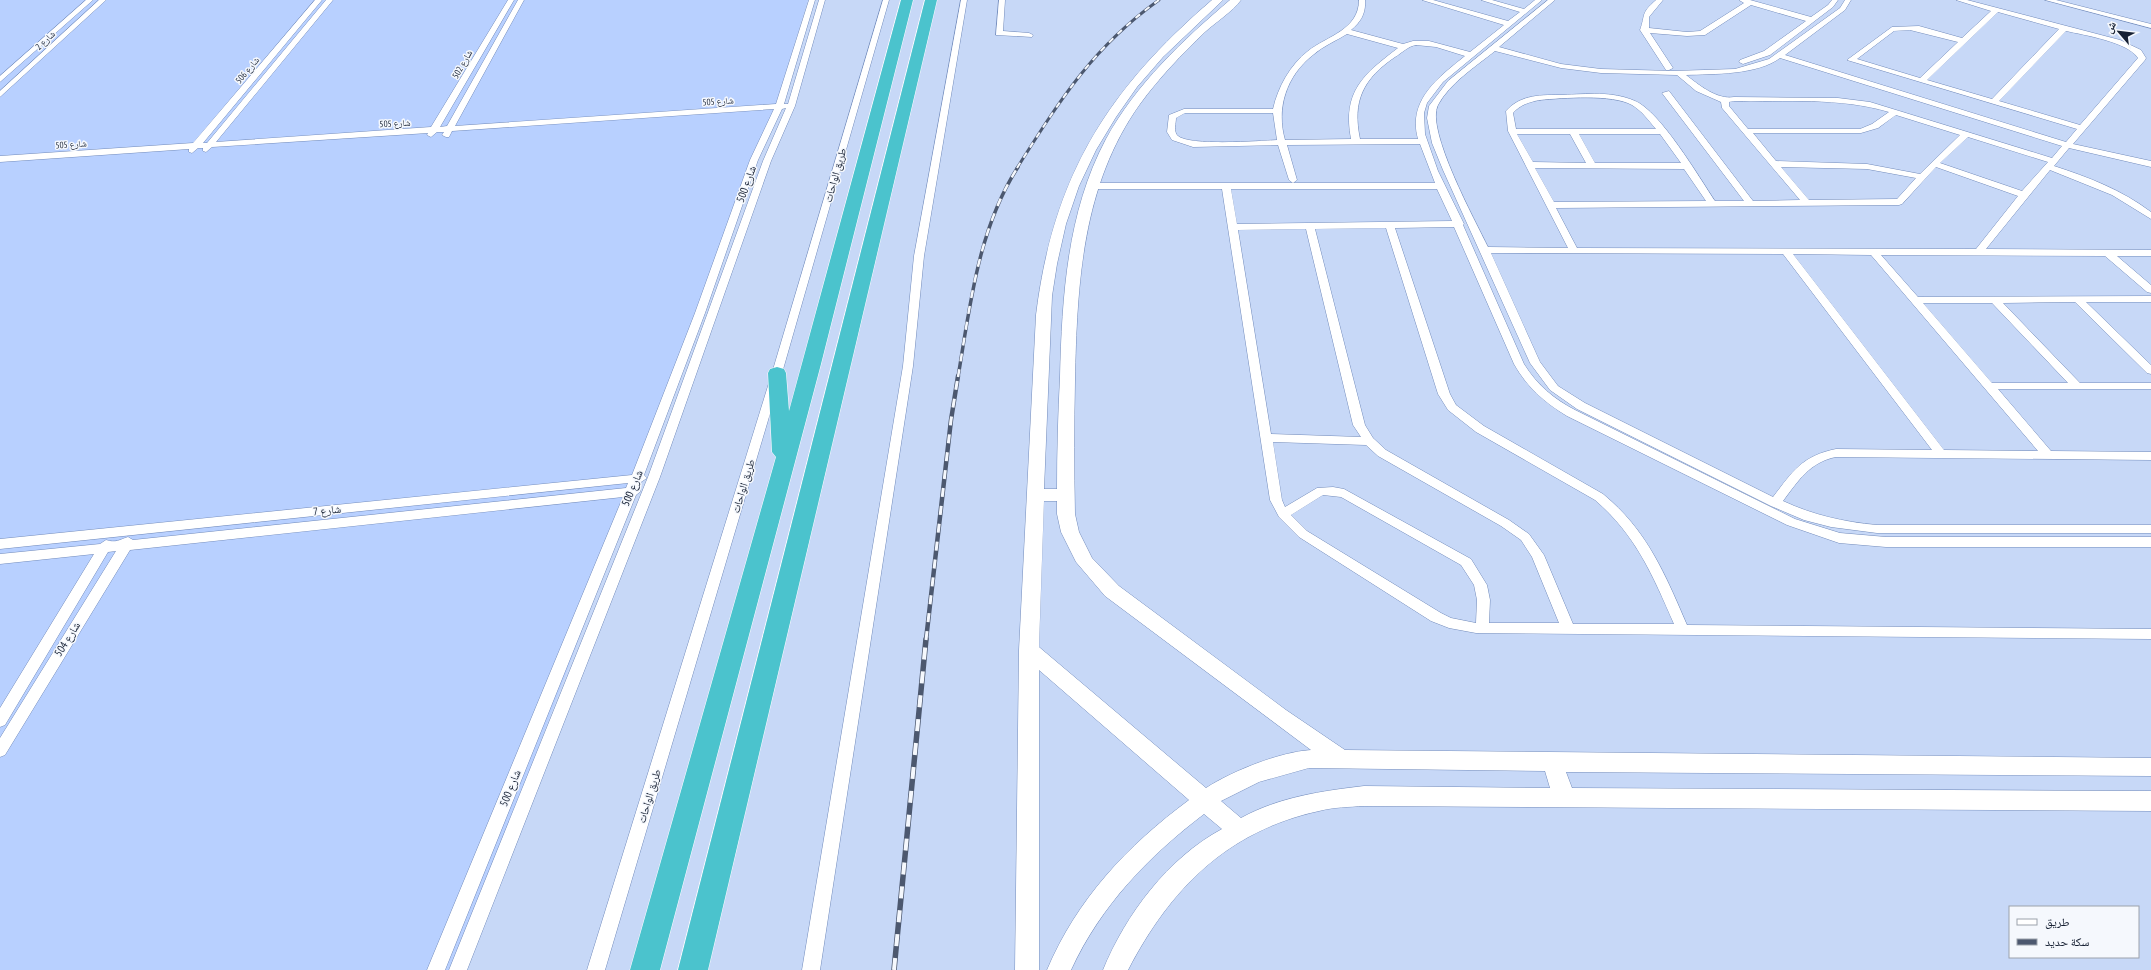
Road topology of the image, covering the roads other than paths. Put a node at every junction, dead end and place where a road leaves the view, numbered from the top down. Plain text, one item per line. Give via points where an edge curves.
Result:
1 (90, 0) edge
2 (103, 0) edge
3 (319, 0) edge
4 (330, 0) edge
5 (511, 0) edge
6 (521, 0) edge
7 (812, 0) edge
8 (822, 0) edge
9 (886, 0) edge
10 (907, 0) edge
11 (931, 0) edge
12 (964, 0) edge
13 (1002, 0) edge
14 (1218, 0) edge
15 (1236, 0) edge
16 (1362, 0) edge
17 (1424, 0) edge
18 (1484, 0) edge
19 (1539, 0) edge
20 (1552, 0) edge
21 (1660, 0) edge
22 (1741, 0) edge
23 (1835, 0) edge
24 (1848, 0) edge
25 (1959, 0) edge
26 (2048, 0) edge
27 (2067, 0) edge
28 (1750, 2) junction
29 (1996, 10) junction
30 (1525, 11) junction
31 (1812, 20) junction
32 (2151, 21) edge
33 (1510, 24) junction
34 (2151, 26) edge
35 (2064, 28) junction
36 (1644, 30) junction
37 (1345, 31) junction
38 (1029, 35) dead end
39 (1963, 41) junction
40 (1497, 46) junction
41 (1405, 47) junction
42 (1471, 55) junction
43 (1780, 56) junction
44 (1669, 68) junction
45 (1679, 73) junction
46 (0, 80) edge
47 (1921, 81) junction
48 (1666, 94) dead end
49 (0, 95) edge
50 (1725, 101) junction
51 (1994, 102) junction
52 (784, 110) junction
53 (1277, 111) junction
54 (1896, 111) junction
55 (2083, 128) junction
56 (1512, 131) junction
57 (1573, 131) junction
58 (1747, 131) junction
59 (1662, 132) junction
60 (447, 133) junction
61 (432, 134) junction
62 (1966, 134) junction
63 (1423, 141) junction
64 (1356, 142) junction
65 (1283, 143) junction
66 (2068, 145) junction
67 (207, 148) junction
68 (193, 150) junction
69 (0, 159) edge
70 (1431, 162) junction
71 (1444, 162) junction
72 (1774, 164) junction
73 (1934, 164) junction
74 (2051, 164) junction
75 (2151, 164) edge
76 (1529, 165) junction
77 (1592, 165) junction
78 (1685, 166) junction
79 (0, 167) edge
80 (1922, 177) junction
81 (1293, 180) junction
82 (1093, 183) junction
83 (1440, 183) junction
84 (1226, 186) junction
85 (2024, 195) junction
86 (1712, 203) junction
87 (1750, 203) junction
88 (1806, 203) junction
89 (1550, 205) junction
90 (2151, 216) edge
91 (1459, 224) junction
92 (1390, 225) junction
93 (1310, 226) junction
94 (1232, 227) junction
95 (1485, 250) junction
96 (1574, 250) junction
97 (1786, 252) junction
98 (1874, 252) junction
99 (1978, 253) junction
100 (2151, 253) edge
101 (2109, 254) junction
102 (2151, 290) edge
103 (2151, 299) edge
104 (1914, 300) junction
105 (1995, 300) junction
106 (2078, 300) junction
107 (1493, 304) junction
108 (1509, 304) junction
109 (2151, 371) edge
110 (777, 373) junction
111 (1989, 386) junction
112 (2077, 386) junction
113 (2151, 386) edge
114 (1266, 438) junction
115 (1638, 440) junction
116 (1369, 441) junction
117 (1942, 455) junction
118 (2048, 456) junction
119 (2151, 456) edge
120 (783, 470) junction
121 (654, 477) junction
122 (636, 479) junction
123 (648, 490) junction
124 (630, 492) junction
125 (1035, 495) junction
126 (1065, 495) junction
127 (1775, 503) junction
128 (1283, 514) junction
129 (138, 530) junction
130 (1917, 530) junction
131 (2151, 530) edge
132 (113, 532) junction
133 (1926, 542) junction
134 (2151, 542) edge
135 (0, 544) edge
136 (125, 547) junction
137 (103, 549) junction
138 (0, 559) edge
139 (594, 579) junction
140 (614, 579) junction
141 (1482, 628) junction
142 (1568, 628) junction
143 (1683, 630) junction
144 (2151, 634) edge
145 (61, 649) junction
146 (1029, 650) junction
147 (41, 651) junction
148 (0, 721) edge
149 (0, 751) edge
150 (543, 756) junction
151 (522, 757) junction
152 (1339, 758) junction
153 (1553, 763) junction
154 (2151, 767) edge
155 (1564, 796) junction
156 (1205, 801) junction
157 (2151, 801) edge
158 (1239, 830) junction
159 (478, 919) junction
160 (456, 920) junction
161 (436, 970) edge
162 (458, 970) edge
163 (596, 970) edge
164 (645, 970) edge
165 (693, 970) edge
166 (811, 970) edge
167 (1027, 970) edge
168 (1059, 970) edge
169 (1115, 970) edge

1 - 46 street, شارع 2
2 - 49 street, شارع 2
3 - 68 street, شارع 506
4 - 67 street, شارع 506
5 - 61 street, شارع 502
6 - 60 street, شارع 502
7 - 52 street, شارع 500
8 - 52 street, شارع 500
9 - 110 street, طريق الواحات
10 - 120 highway
11 - 165 highway
12 - 166 street via 919,256 908,366
13 - 38 street via 999,33
14 - 125 street via 1168,44 1126,92 1096,138 1073,187 1051,263 1043,315
15 - 82 street via 1207,25 1153,80 1113,139
16 - 37 street via 1362,12 1356,22
17 - 33 street
18 - 30 street
19 - 30 street
20 - 40 street
21 - 36 street via 1646,13 1643,21
22 - 28 street
23 - 31 street
24 - 43 street via 1843,9
25 - 29 street
26 - 34 street
27 - 32 street
28 - 31 street
28 - 36 street via 1702,33
29 - 35 street
29 - 39 street
30 - 33 street
31 - 44 street via 1755,59 1732,64
33 - 42 street
35 - 51 street
35 - 55 street via 2125,45 2138,52 2142,58
36 - 44 street
37 - 41 street
37 - 53 street via 1314,50 1296,68 1286,83
39 - 47 street
39 - 47 street via 1917,28 1897,28 1892,29 1851,60
40 - 44 street via 1570,62
40 - 45 street via 1561,66 1581,69
40 - 71 street via 1451,83 1433,106 1433,131
41 - 42 street via 1422,43
41 - 64 street via 1375,68 1356,94 1352,117
42 - 63 street via 1428,92 1418,117
43 - 45 street via 1749,68
43 - 66 street
45 - 50 street via 1699,89
47 - 51 street
48 - 87 street
50 - 54 street via 1838,100 1870,104
50 - 58 street via 1725,106
51 - 55 street
52 - 60 street, شارع 505
52 - 121 street, شارع 500
52 - 122 street, شارع 500 via 754,160 700,313
53 - 65 street
53 - 65 street via 1184,111 1172,117 1171,132 1175,138 1193,144
54 - 58 street via 1875,126 1851,132
54 - 62 street
55 - 66 street
56 - 57 street
56 - 59 street via 1509,113 1513,107 1533,98 1605,97 1624,100 1646,111
56 - 76 street
57 - 59 street
57 - 77 street
58 - 72 street
59 - 78 street
60 - 61 street, شارع 505
61 - 67 street, شارع 505
62 - 73 street
62 - 74 street
63 - 64 street
63 - 70 street
64 - 65 street
65 - 81 street
66 - 74 street
66 - 75 street
67 - 68 street, شارع 505
68 - 69 street, شارع 505
68 - 79 street, شارع 505
70 - 71 street
70 - 83 street
71 - 95 street
72 - 80 street via 1864,165
72 - 88 street
73 - 80 street
73 - 85 street
74 - 85 street
74 - 90 street via 2117,194
76 - 77 street
76 - 89 street
77 - 78 street
78 - 86 street
80 - 88 street via 1899,202
81 - 82 street
81 - 83 street
82 - 84 street
82 - 126 street via 1076,258 1069,338
83 - 84 street
83 - 91 street
84 - 94 street
85 - 99 street
86 - 87 street
86 - 89 street
87 - 88 street
89 - 96 street
91 - 92 street
91 - 107 street
92 - 93 street
92 - 143 street via 1427,345 1444,394 1452,407 1480,429 1600,497 1614,508 1626,520 1651,556
93 - 94 street
93 - 116 street via 1359,425
94 - 114 street
95 - 96 street
95 - 108 street
96 - 97 street
97 - 98 street
97 - 117 street
98 - 99 street
98 - 104 street
99 - 101 street
100 - 101 street
101 - 102 street
103 - 106 street
104 - 105 street
104 - 111 street
105 - 106 street
105 - 112 street
106 - 109 street
107 - 108 street
107 - 115 street via 1519,364 1532,383 1563,408
108 - 115 street via 1535,363 1554,388
110 - 120 highway
110 - 163 street, طريق الواحات
111 - 112 street
111 - 118 street
112 - 113 street
114 - 116 street
114 - 128 street via 1276,500
115 - 127 street
115 - 133 street via 1791,522 1815,531 1864,541
116 - 142 street via 1382,453 1505,523 1525,538 1538,555
117 - 118 street
117 - 127 street via 1836,453 1819,456 1806,464
118 - 119 street
120 - 164 highway
121 - 122 street, شارع 7
121 - 123 street, شارع 500
122 - 124 street, شارع 500
122 - 129 street, شارع 7
123 - 124 street, شارع 7
123 - 140 street, شارع 500
124 - 136 street, شارع 7
124 - 139 street, شارع 500
125 - 126 street
125 - 146 street
126 - 152 street via 1066,514 1076,546 1092,571 1112,591
127 - 130 street via 1836,526
128 - 141 street via 1303,534 1436,617 1462,626
128 - 141 street via 1321,491 1332,491 1355,498 1466,562 1475,572 1484,595
129 - 132 street, شارع 7
129 - 136 street, شارع 504
130 - 131 street
130 - 133 street
132 - 135 street, شارع 7
132 - 137 street, شارع 504
133 - 134 street
136 - 137 street, شارع 7
136 - 145 street, شارع 504
137 - 138 street, شارع 7
137 - 147 street, شارع 504
139 - 140 street
139 - 151 street, شارع 500
140 - 150 street, شارع 500
141 - 142 street
142 - 143 street
143 - 144 street
145 - 147 street
145 - 149 street, شارع 504
146 - 156 street
146 - 167 street
147 - 148 street, شارع 504
150 - 151 street
150 - 159 street, شارع 500
151 - 160 street, شارع 500
152 - 153 street
152 - 156 street via 1309,759 1273,768 1233,783
153 - 154 street
153 - 155 street
155 - 157 street
155 - 158 street via 1364,796 1319,801 1276,813
156 - 158 street
156 - 168 street via 1148,845 1105,890 1070,945
158 - 169 street via 1205,852 1176,877 1151,907 1129,941
159 - 160 street
159 - 162 street, شارع 500
160 - 161 street, شارع 500

